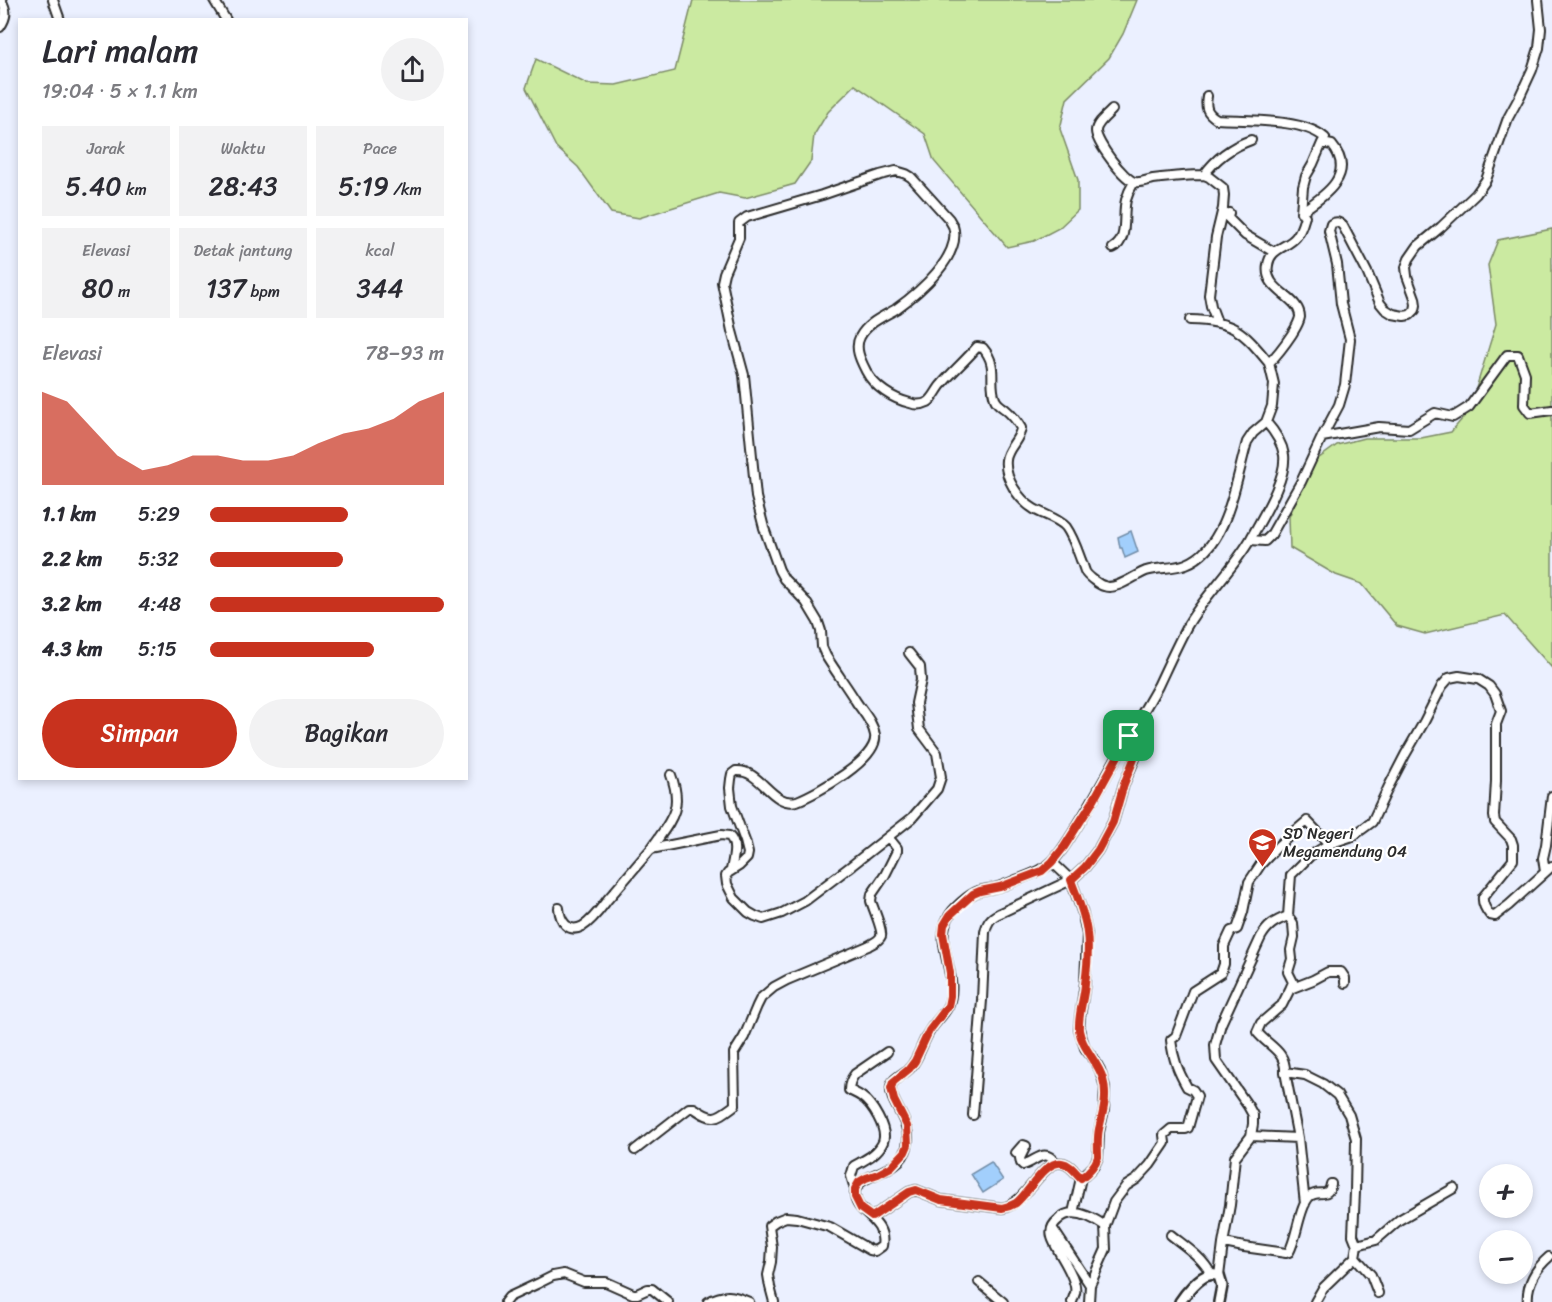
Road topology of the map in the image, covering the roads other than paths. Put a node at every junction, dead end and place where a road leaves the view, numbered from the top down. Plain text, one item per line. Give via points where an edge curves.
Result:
1 (1, 0) edge
2 (53, 0) edge
3 (214, 0) edge
4 (1538, 0) edge
5 (59, 18) edge
6 (225, 18) edge
7 (0, 27) edge
8 (1207, 96) dead end
9 (1112, 110) dead end
10 (1251, 140) dead end
11 (1322, 143) junction
12 (1204, 175) junction
13 (1134, 182) junction
14 (1301, 212) junction
15 (1229, 213) dead end
16 (1113, 248) dead end
17 (1274, 252) junction
18 (1190, 320) dead end
19 (1217, 322) junction
20 (1269, 363) junction
21 (1552, 410) edge
22 (1266, 422) junction
23 (1322, 437) junction
24 (1250, 540) junction
25 (909, 653) dead end
26 (1129, 736) junction
27 (671, 775) dead end
28 (1552, 796) edge
29 (888, 837) junction
30 (1329, 844) junction
31 (651, 849) junction
32 (1052, 862) junction
33 (1552, 866) edge
34 (731, 870) junction
35 (1545, 873) junction
36 (1071, 880) junction
37 (560, 908) dead end
38 (1288, 916) junction
39 (1345, 983) dead end
40 (1290, 988) junction
41 (887, 1052) dead end
42 (1285, 1072) junction
43 (973, 1115) dead end
44 (1251, 1136) junction
45 (1298, 1138) junction
46 (635, 1150) dead end
47 (1016, 1153) dead end
48 (1056, 1163) junction
49 (1081, 1178) junction
50 (1331, 1184) dead end
51 (1454, 1188) dead end
52 (855, 1189) junction
53 (1305, 1204) junction
54 (1073, 1213) junction
55 (872, 1217) junction
56 (1105, 1226) junction
57 (1052, 1228) junction
58 (1171, 1235) dead end
59 (1223, 1244) junction
60 (1357, 1245) junction
61 (1355, 1257) junction
62 (1549, 1257) dead end
63 (1215, 1275) junction
64 (979, 1281) dead end
65 (1090, 1285) junction
66 (1378, 1293) dead end
67 (505, 1302) edge
68 (668, 1302) edge
69 (708, 1302) edge
70 (749, 1302) edge
71 (774, 1302) edge
72 (1003, 1302) edge
73 (1072, 1302) edge
74 (1089, 1302) edge
75 (1180, 1302) edge
76 (1219, 1302) edge
77 (1315, 1302) edge
78 (1528, 1302) edge

1 - 7 street via 6,16
2 - 5 street
3 - 6 street
4 - 23 street via 1539,48 1486,180 1409,259 1407,276 1416,305 1410,315 1399,316 1384,309 1343,226 1339,222 1331,224 1341,304 1350,339 1345,385
8 - 11 street via 1207,110 1217,119 1298,125 1322,135
9 - 13 street via 1097,126 1098,138 1115,165
10 - 12 street via 1224,153
11 - 14 street via 1306,176
11 - 14 street via 1332,145 1342,165 1334,186
12 - 13 street
12 - 19 street via 1223,188 1224,195 1209,295
13 - 16 street via 1126,199 1122,238
14 - 17 street via 1305,216 1296,238
15 - 17 street via 1228,218 1239,230
17 - 20 street via 1268,275 1296,306 1300,317 1282,350
18 - 19 street
19 - 20 street via 1244,334
20 - 22 street via 1275,384
21 - 23 street via 1530,413 1524,405 1525,374 1518,355 1508,355 1469,407 1453,417 1435,413 1409,429 1379,427
22 - 24 street via 1280,443 1284,466
22 - 34 street via 1247,442 1231,504 1204,553 1185,564 1156,568 1113,587 1104,587 1086,573 1064,526 1032,508 1010,481 1006,456 1021,428 994,398 993,369 983,348 977,347 928,402 920,404 891,396 868,375 862,363 857,344 866,328 923,286 952,250 953,226 911,177 896,171 880,175 747,217 739,223 739,238 722,282 744,375 756,497 764,528 779,570 818,621 826,656 869,719 876,741 868,755 852,769 793,802 780,798 744,771 732,774 732,806 748,853
23 - 24 street via 1271,535 1265,541
24 - 26 street via 1186,627
25 - 29 street via 920,667 916,703 919,729 937,753 941,777 926,804
26 - 32 street via 1092,803
26 - 36 street via 1136,754 1113,822 1085,867
27 - 31 street via 676,804 669,823
28 - 35 street via 1543,858
29 - 34 street via 783,914 763,918 748,912 727,884 726,876
29 - 46 street via 897,851 871,896 881,932 877,942 787,980 766,994 734,1053 735,1105 718,1117 706,1117 689,1108
30 - 35 street via 1353,836 1372,822 1442,686 1449,678 1459,676 1478,679 1489,686 1502,711 1497,724 1494,816 1514,845 1514,853 1513,860 1483,897 1483,904 1495,916
30 - 38 street via 1291,875
30 - 56 street via 1307,821 1279,845 1249,882 1237,929 1231,931 1224,946 1221,973 1192,991 1176,1036 1171,1040 1178,1070 1187,1088 1197,1096 1188,1128 1171,1129 1164,1135 1165,1143 1150,1165 1114,1202
31 - 34 street via 729,836 734,846
31 - 37 street via 584,925 569,928
32 - 36 street
32 - 52 street via 1042,871 973,894 950,915 943,934 950,973 948,1006 929,1031 915,1061 891,1088 907,1126 908,1145 891,1167 859,1182
33 - 35 street
36 - 43 street via 998,914 986,926
36 - 49 street via 1087,934 1086,983 1079,1029 1105,1087 1098,1157
38 - 40 street via 1294,937 1288,972 1293,982
38 - 44 street via 1267,926 1215,1045 1216,1060 1253,1115
39 - 40 street via 1341,972 1328,972
40 - 42 street via 1282,1005 1261,1023 1257,1032 1283,1056
41 - 52 street via 855,1074 849,1085 849,1090 862,1097 877,1115 884,1135 873,1155 854,1166 851,1176
42 - 45 street
42 - 60 street via 1305,1075 1323,1084 1337,1095 1349,1115 1356,1139 1353,1235
44 - 45 street
44 - 59 street via 1234,1157
45 - 53 street
47 - 48 street via 1025,1145 1020,1161 1023,1165 1044,1155
48 - 49 street via 1068,1165
48 - 55 street via 1010,1207 941,1200 916,1190
49 - 54 street
50 - 53 street via 1327,1193 1315,1194
51 - 60 street via 1399,1220 1376,1240
52 - 55 street via 861,1209
53 - 59 street via 1289,1252
54 - 56 street
54 - 57 street via 1060,1217
55 - 71 street via 883,1240 875,1251 830,1227 797,1218 786,1217 769,1226 772,1247 768,1275
56 - 65 street via 1106,1249
57 - 65 street
57 - 73 street via 1052,1238 1074,1283
58 - 63 street
59 - 63 street
60 - 61 street
61 - 66 street via 1371,1275
61 - 77 street via 1323,1288
62 - 78 street via 1530,1282
63 - 75 street via 1194,1285
63 - 76 street via 1222,1286
64 - 72 street
65 - 74 street
67 - 68 street via 539,1282 564,1274 585,1282 606,1282 633,1294 652,1289
69 - 70 street via 725,1295

